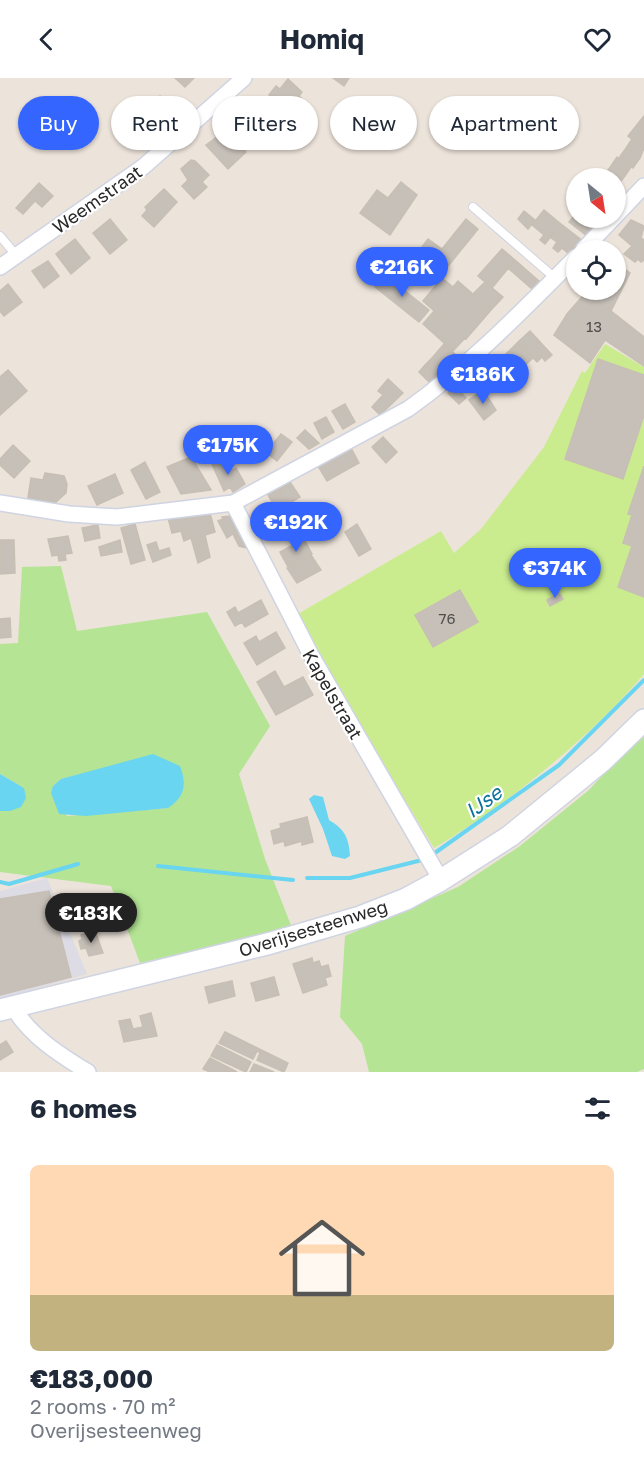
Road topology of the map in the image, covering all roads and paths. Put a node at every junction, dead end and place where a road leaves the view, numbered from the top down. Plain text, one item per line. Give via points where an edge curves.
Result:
1 (244, 78) edge
2 (644, 186) edge
3 (473, 207) dead end
4 (0, 236) edge
5 (593, 240) edge
6 (16, 255) junction
7 (0, 267) edge
8 (566, 268) edge
9 (555, 278) junction
10 (0, 503) edge
11 (233, 503) junction
12 (644, 720) edge
13 (438, 873) junction
14 (6, 1008) edge
15 (88, 1072) edge

1 - 6 street, Weemstraat via 143,167
2 - 5 street
3 - 9 lane
4 - 6 lane
6 - 7 street, Weemstraat
8 - 9 street
9 - 11 street via 459,370 408,409
10 - 11 street via 117,517
11 - 13 street, Kapelstraat via 311,655
12 - 13 main road, Overijsesteenweg via 603,760 510,836
13 - 14 main road, Overijsesteenweg via 406,899 349,920
14 - 15 street via 66,1059

